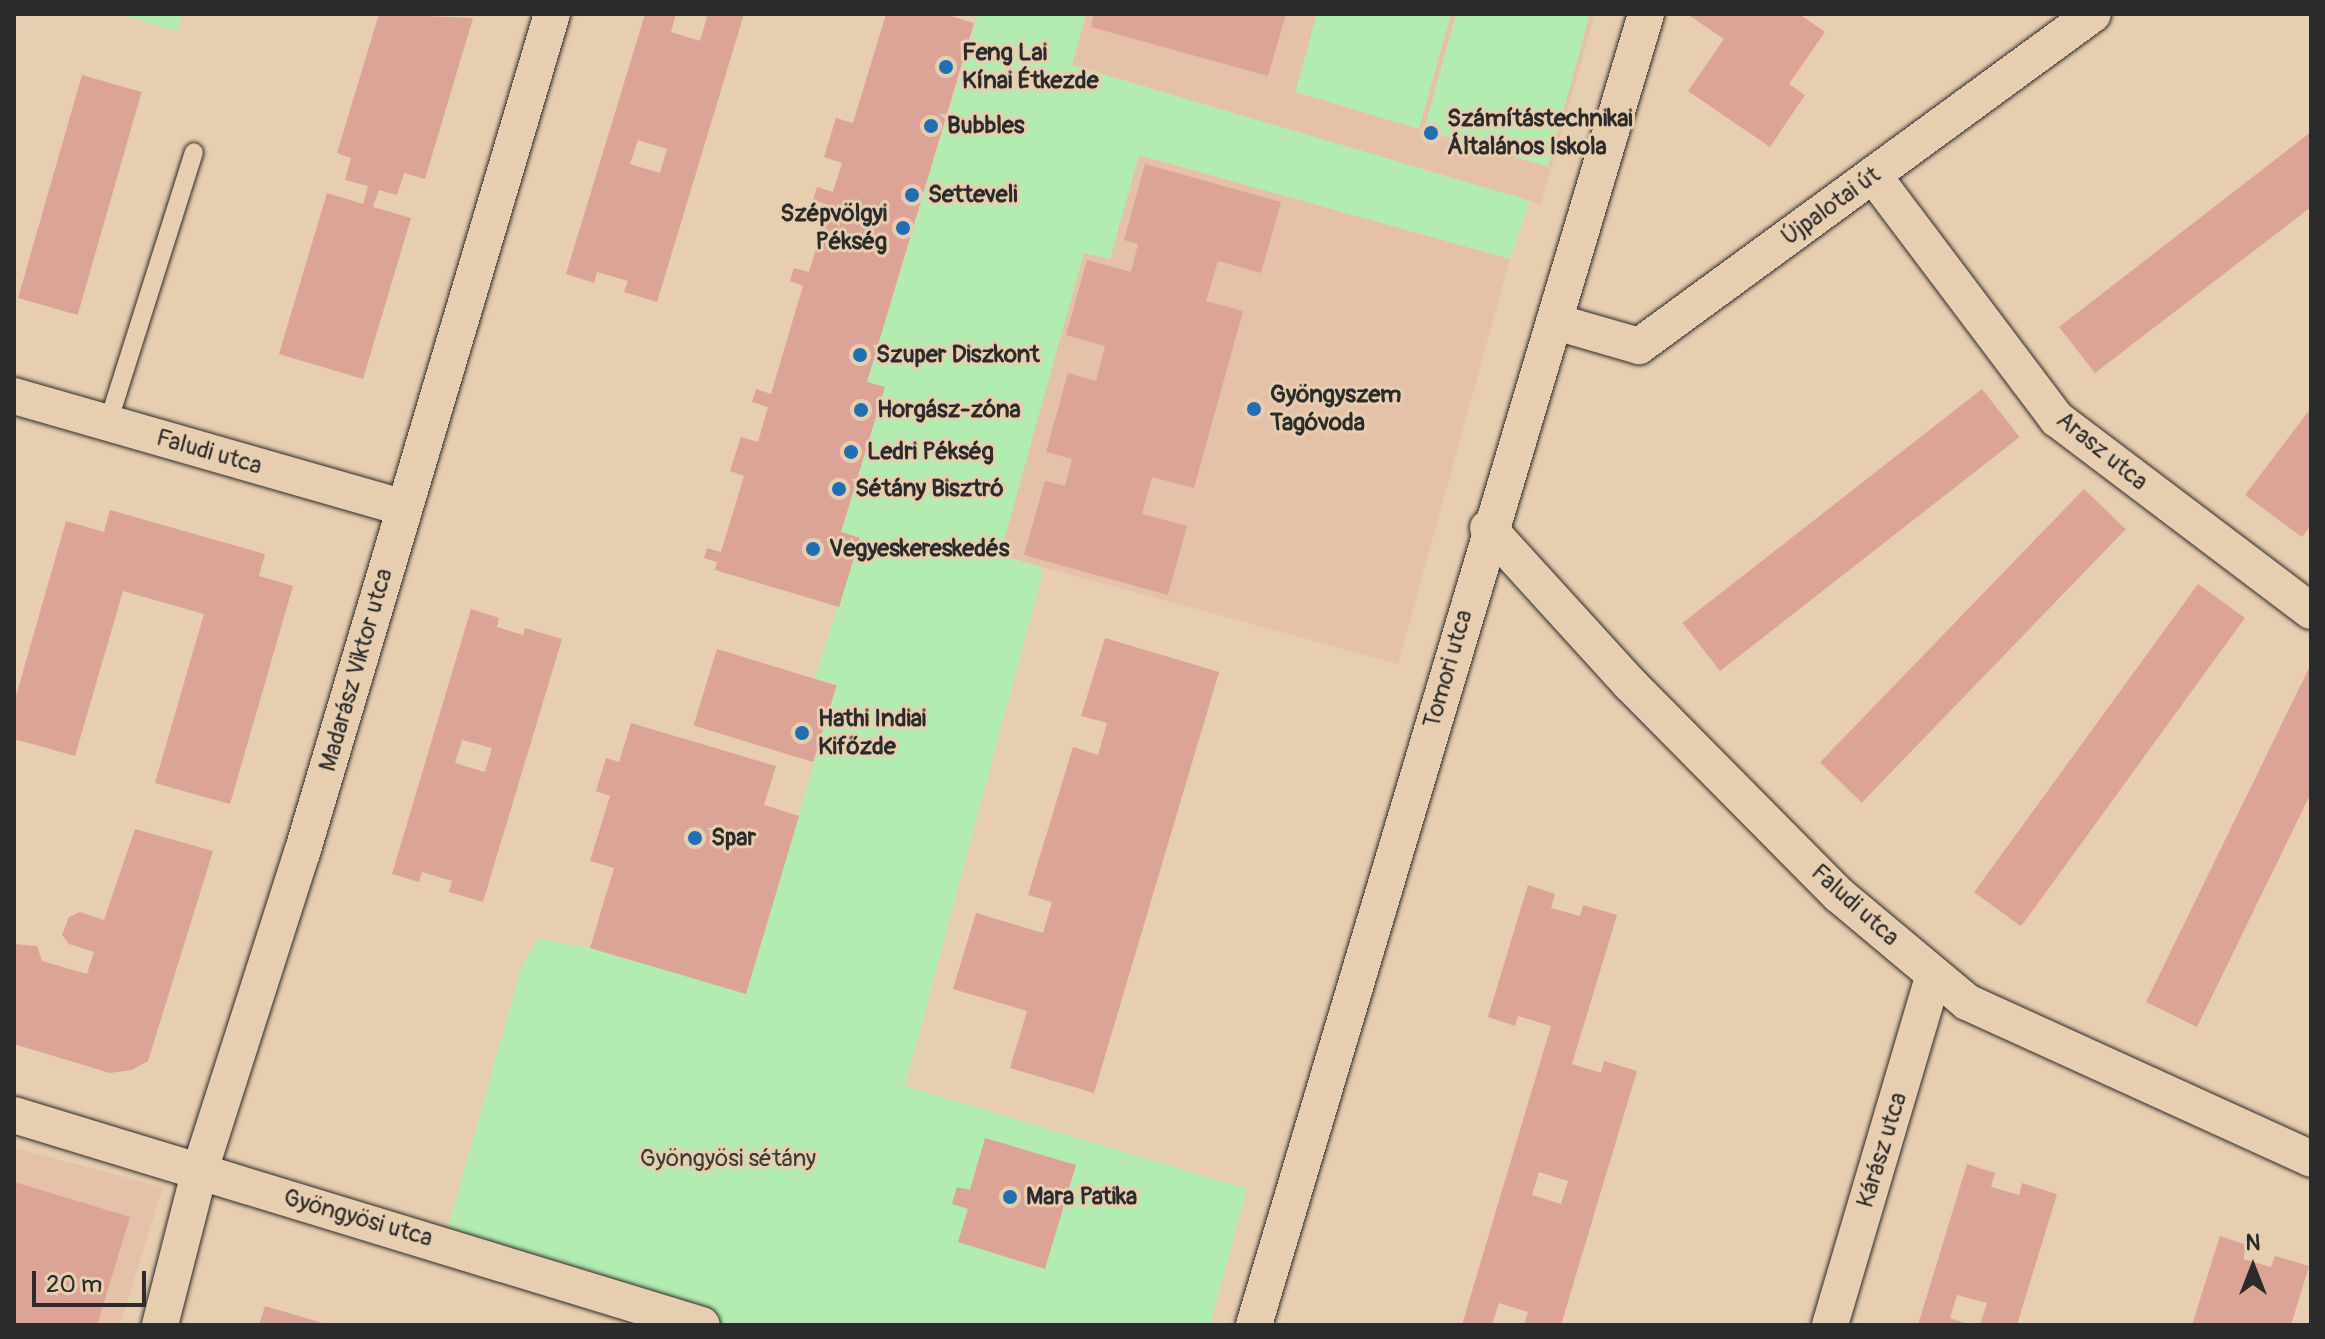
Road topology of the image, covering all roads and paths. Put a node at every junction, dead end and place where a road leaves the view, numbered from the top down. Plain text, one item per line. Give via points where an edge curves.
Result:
1 (552, 14) edge
2 (1646, 14) edge
3 (2093, 14) edge
4 (194, 152) dead end
5 (1873, 175) junction
6 (1556, 322) junction
7 (14, 396) edge
8 (108, 423) junction
9 (404, 508) junction
10 (1488, 528) junction
11 (2311, 611) edge
12 (1934, 975) junction
13 (14, 1115) edge
14 (2311, 1159) edge
15 (199, 1173) junction
16 (160, 1325) edge
17 (702, 1325) edge
18 (1254, 1325) edge
19 (1830, 1325) edge

1 - 9 street, Madarász Viktor utca
2 - 6 street, Tomori utca
3 - 5 street, Újpalotai út
4 - 8 lane
5 - 6 street, Újpalotai út via 1639,346
5 - 11 street, Arasz utca via 2057,419
6 - 10 street, Tomori utca
7 - 8 street, Faludi utca
8 - 9 street, Faludi utca
9 - 15 street, Madarász Viktor utca via 302,853
10 - 12 street, Faludi utca via 1630,684 1839,895
10 - 18 street, Tomori utca
12 - 14 street, Faludi utca via 1967,1002
12 - 19 street, Kárász utca
13 - 15 street, Gyöngyösi utca
15 - 16 street, Madarász Viktor utca
15 - 17 street, Gyöngyösi utca via 429,1238

